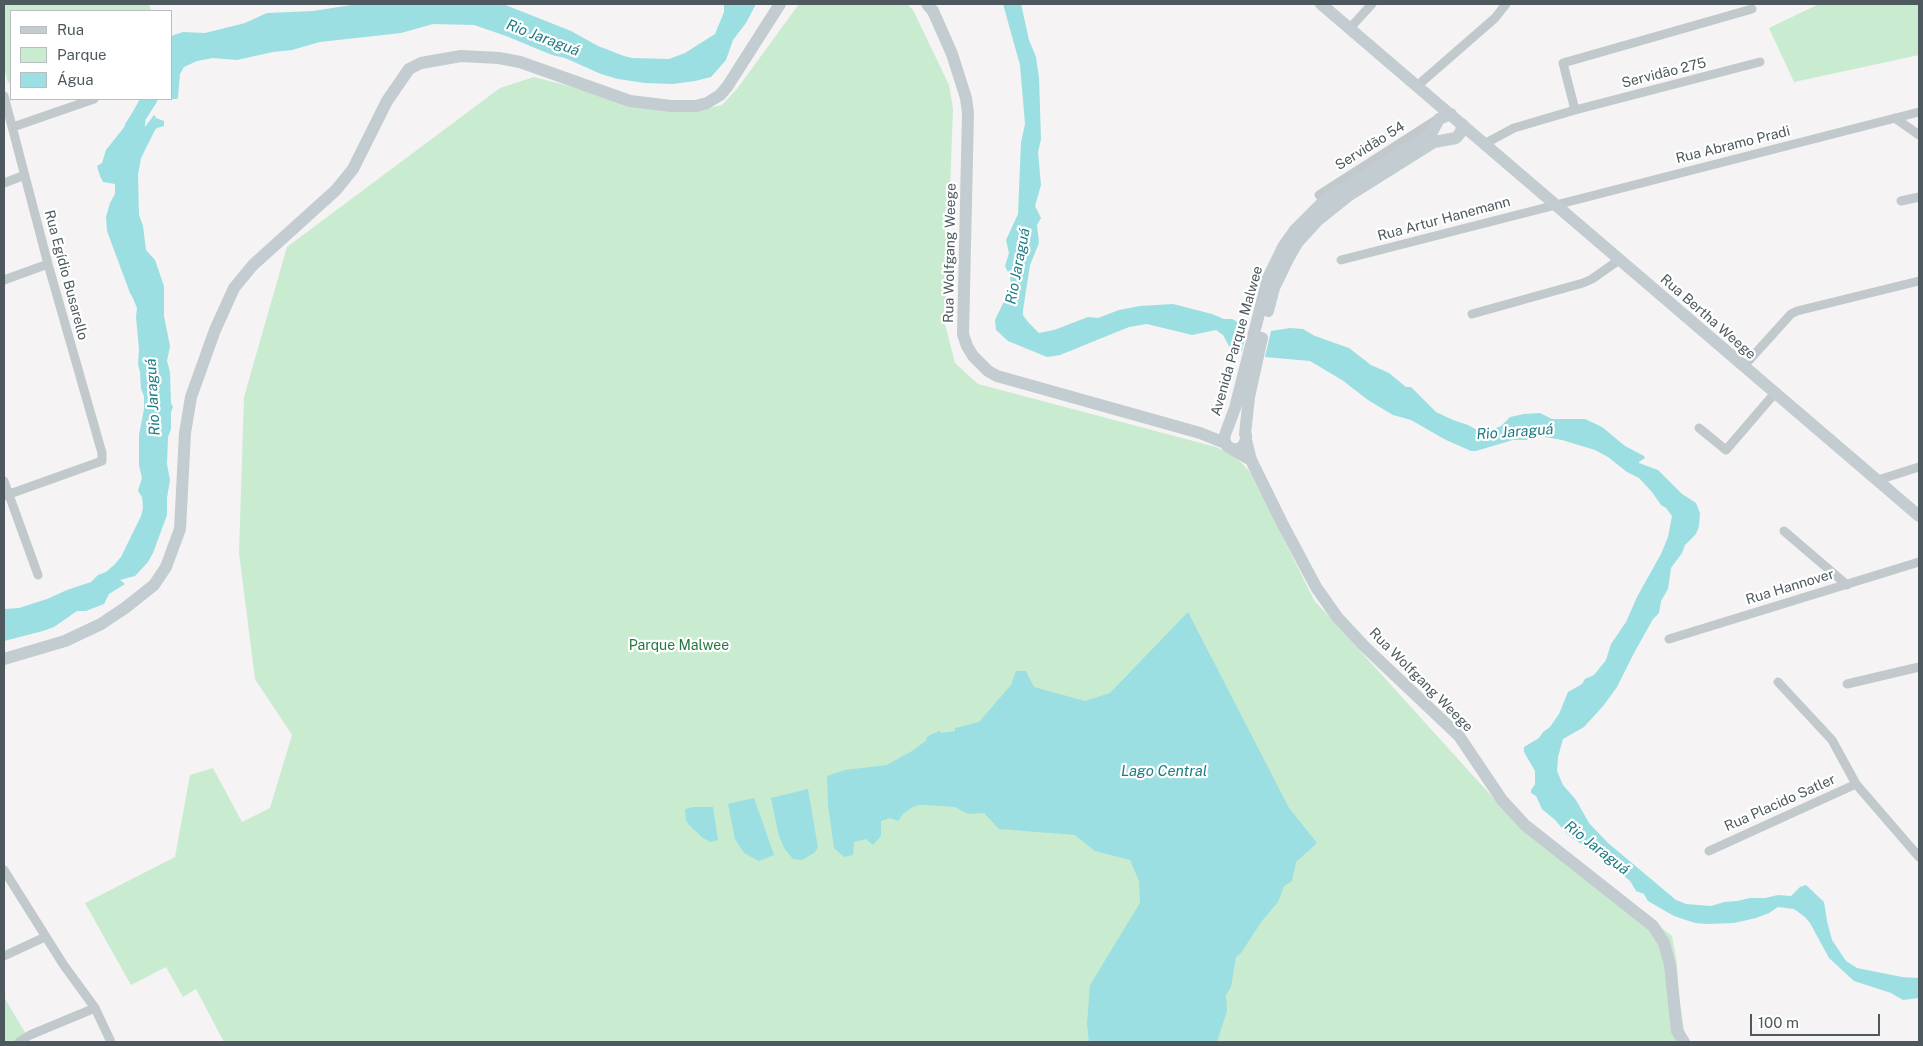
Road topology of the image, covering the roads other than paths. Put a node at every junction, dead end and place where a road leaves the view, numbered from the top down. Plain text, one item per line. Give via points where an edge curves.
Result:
1 (780, 4) edge
2 (927, 4) edge
3 (1321, 4) edge
4 (1372, 4) edge
5 (1506, 4) edge
6 (1748, 6) edge
7 (1350, 28) junction
8 (1760, 62) dead end
9 (1417, 86) junction
10 (4, 96) edge
11 (1432, 99) junction
12 (91, 100) edge
13 (1575, 110) junction
14 (1919, 112) edge
15 (1451, 114) junction
16 (1895, 118) junction
17 (1436, 124) junction
18 (13, 127) junction
19 (1460, 130) junction
20 (1919, 134) edge
21 (1442, 140) junction
22 (1482, 141) junction
23 (25, 175) junction
24 (4, 183) edge
25 (1319, 195) dead end
26 (1919, 197) edge
27 (1901, 201) dead end
28 (1554, 204) junction
29 (1341, 260) dead end
30 (1619, 260) junction
31 (48, 264) junction
32 (4, 280) edge
33 (1919, 281) edge
34 (1472, 314) dead end
35 (1261, 322) junction
36 (1743, 367) junction
37 (1249, 373) junction
38 (1775, 393) junction
39 (1699, 428) dead end
40 (1246, 437) junction
41 (1226, 439) junction
42 (1251, 460) junction
43 (1919, 467) edge
44 (1878, 480) junction
45 (4, 481) edge
46 (6, 495) edge
47 (1919, 516) edge
48 (1784, 531) dead end
49 (1919, 562) edge
50 (38, 574) dead end
51 (1847, 585) junction
52 (1669, 638) dead end
53 (4, 659) edge
54 (1919, 666) edge
55 (1778, 682) dead end
56 (1847, 684) dead end
57 (1856, 784) junction
58 (1709, 851) dead end
59 (1918, 852) edge
60 (4, 870) edge
61 (45, 936) junction
62 (4, 956) edge
63 (95, 1008) junction
64 (19, 1042) edge
65 (111, 1042) edge
66 (1684, 1042) edge

1 - 53 main road via 727,87 707,103 696,106 630,100 520,62 499,58 461,56 421,63 408,70 342,183 254,264 234,288 214,330 191,397 185,433 180,529 166,567 154,585 101,624 65,640
2 - 41 main road, Rua Wolfgang Weege via 952,54 966,98 963,334 973,356 997,376
3 - 7 main road, Rua Bertha Weege
4 - 7 street
5 - 9 street via 1495,18
6 - 13 street via 1563,62
7 - 9 main road, Rua Bertha Weege
8 - 13 street, Servidão 275
9 - 11 main road, Rua Bertha Weege
10 - 18 street, Rua Egídio Busarello
11 - 15 main road, Rua Bertha Weege
11 - 17 main road
12 - 18 street
13 - 22 street, Servidão 275
14 - 16 street, Rua Abramo Pradi
15 - 17 main road
15 - 19 main road, Rua Bertha Weege
16 - 20 street
16 - 28 street, Rua Abramo Pradi
17 - 21 main road
17 - 25 street, Servidão 54
17 - 35 main road, Avenida Parque Malwee via 1431,134 1336,192 1304,220 1276,261 1266,285
18 - 23 street, Rua Egídio Busarello
19 - 21 main road via 1450,140
19 - 22 main road, Rua Bertha Weege
21 - 35 main road, Avenida Parque Malwee via 1336,204 1306,232 1279,275
22 - 28 main road, Rua Bertha Weege
23 - 24 street
23 - 31 street, Rua Egídio Busarello
26 - 27 street
28 - 29 street, Rua Artur Hanemann
28 - 30 main road, Rua Bertha Weege
30 - 34 street via 1583,283
30 - 36 main road, Rua Bertha Weege
31 - 32 street
31 - 46 street, Rua Egídio Busarello via 102,461
33 - 36 street via 1796,311
35 - 37 main road, Avenida Parque Malwee
36 - 38 main road, Rua Bertha Weege
37 - 40 main road, Avenida Parque Malwee
37 - 41 main road, Avenida Parque Malwee
38 - 39 street via 1726,450
38 - 44 main road, Rua Bertha Weege
40 - 41 main road via 1236,428
40 - 41 main road via 1240,448
40 - 42 main road, Rua Wolfgang Weege
41 - 42 main road, Rua Wolfgang Weege
42 - 66 main road, Rua Wolfgang Weege via 1316,588 1337,617 1459,736 1502,800 1525,825 1653,926 1664,943 1670,965 1677,1031
43 - 44 street
44 - 47 main road, Rua Bertha Weege
45 - 46 street
46 - 50 street
48 - 51 street
49 - 51 street, Rua Hannover
51 - 52 street, Rua Hannover
54 - 56 street
55 - 57 street via 1832,740
57 - 58 street, Rua Placido Satler
57 - 59 street, Rua Placido Satler
60 - 61 street
61 - 62 street
61 - 63 street
63 - 64 street
63 - 65 street

